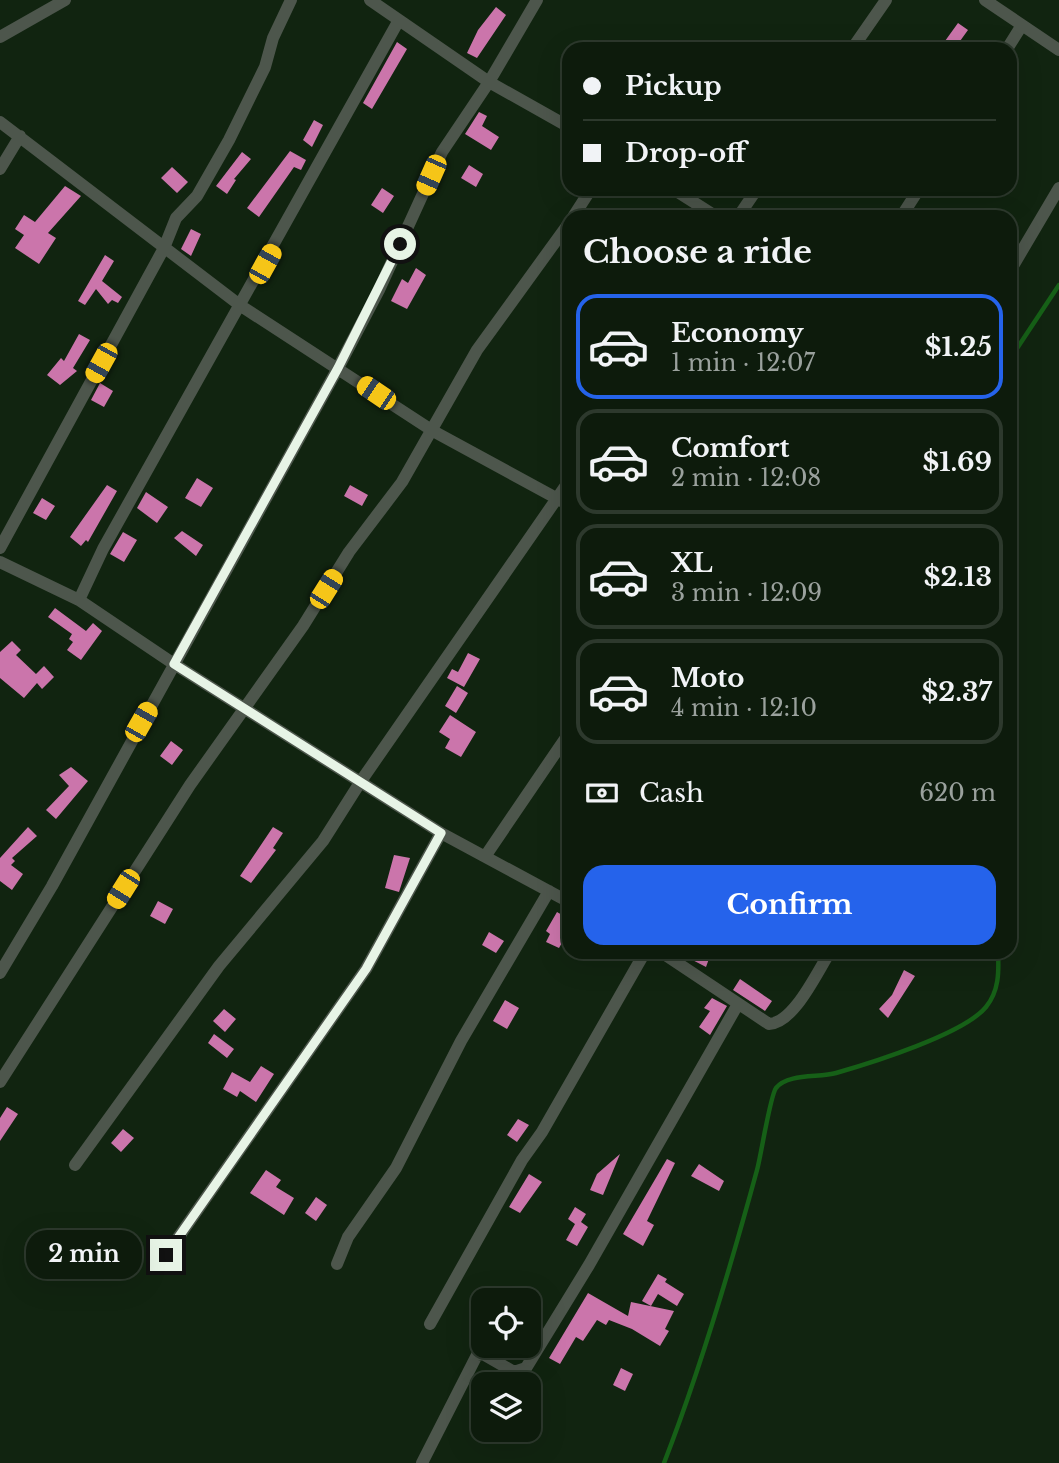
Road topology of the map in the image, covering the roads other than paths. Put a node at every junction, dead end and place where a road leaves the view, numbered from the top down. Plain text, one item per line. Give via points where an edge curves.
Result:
1 (65, 0) edge
2 (291, 0) edge
3 (370, 0) edge
4 (537, 0) edge
5 (886, 0) edge
6 (985, 0) edge
7 (399, 20) junction
8 (1022, 25) junction
9 (0, 37) edge
10 (857, 42) edge
11 (1011, 42) edge
12 (1059, 50) edge
13 (489, 82) junction
14 (0, 122) edge
15 (562, 123) edge
16 (20, 136) junction
17 (0, 169) edge
18 (1059, 188) edge
19 (684, 196) edge
20 (706, 210) edge
21 (562, 233) edge
22 (164, 248) junction
23 (1017, 259) edge
24 (242, 306) junction
25 (338, 368) junction
26 (433, 431) junction
27 (562, 489) edge
28 (554, 499) junction
29 (562, 502) edge
30 (0, 548) edge
31 (0, 562) edge
32 (79, 600) junction
33 (174, 664) junction
34 (246, 709) junction
35 (562, 743) edge
36 (361, 781) junction
37 (441, 833) junction
38 (486, 855) junction
39 (549, 891) junction
40 (562, 898) edge
41 (641, 959) edge
42 (672, 959) edge
43 (826, 959) edge
44 (0, 973) edge
45 (738, 1004) junction
46 (0, 1082) edge
47 (75, 1165) dead end
48 (166, 1255) dead end
49 (337, 1264) dead end
50 (430, 1324) dead end
51 (422, 1463) edge

1 - 9 street
2 - 22 street via 265,67 218,162 197,196 176,218
3 - 7 street
4 - 13 street
5 - 10 street
6 - 8 street
7 - 13 street
7 - 24 street
8 - 11 street
8 - 12 street
13 - 15 street
13 - 25 street via 442,152
14 - 16 street
16 - 17 street
16 - 22 street
18 - 23 street
19 - 20 street
21 - 26 street via 477,350
22 - 24 street
22 - 30 street
24 - 25 street
24 - 32 street via 122,514
25 - 26 street
25 - 33 street
26 - 28 street
26 - 34 street
27 - 28 street
28 - 29 street
28 - 36 street
31 - 32 street
32 - 33 street
33 - 34 street
33 - 44 street
34 - 36 street
34 - 46 street via 190,785
35 - 38 street
36 - 37 street
36 - 47 street via 323,841 219,966
37 - 38 street
37 - 48 street via 366,969
38 - 39 street
39 - 40 street
39 - 49 street via 461,1041 396,1168 348,1237
41 - 50 street
42 - 45 street
43 - 45 street via 780,1021 769,1024
45 - 51 street via 526,1368 517,1372 477,1355

